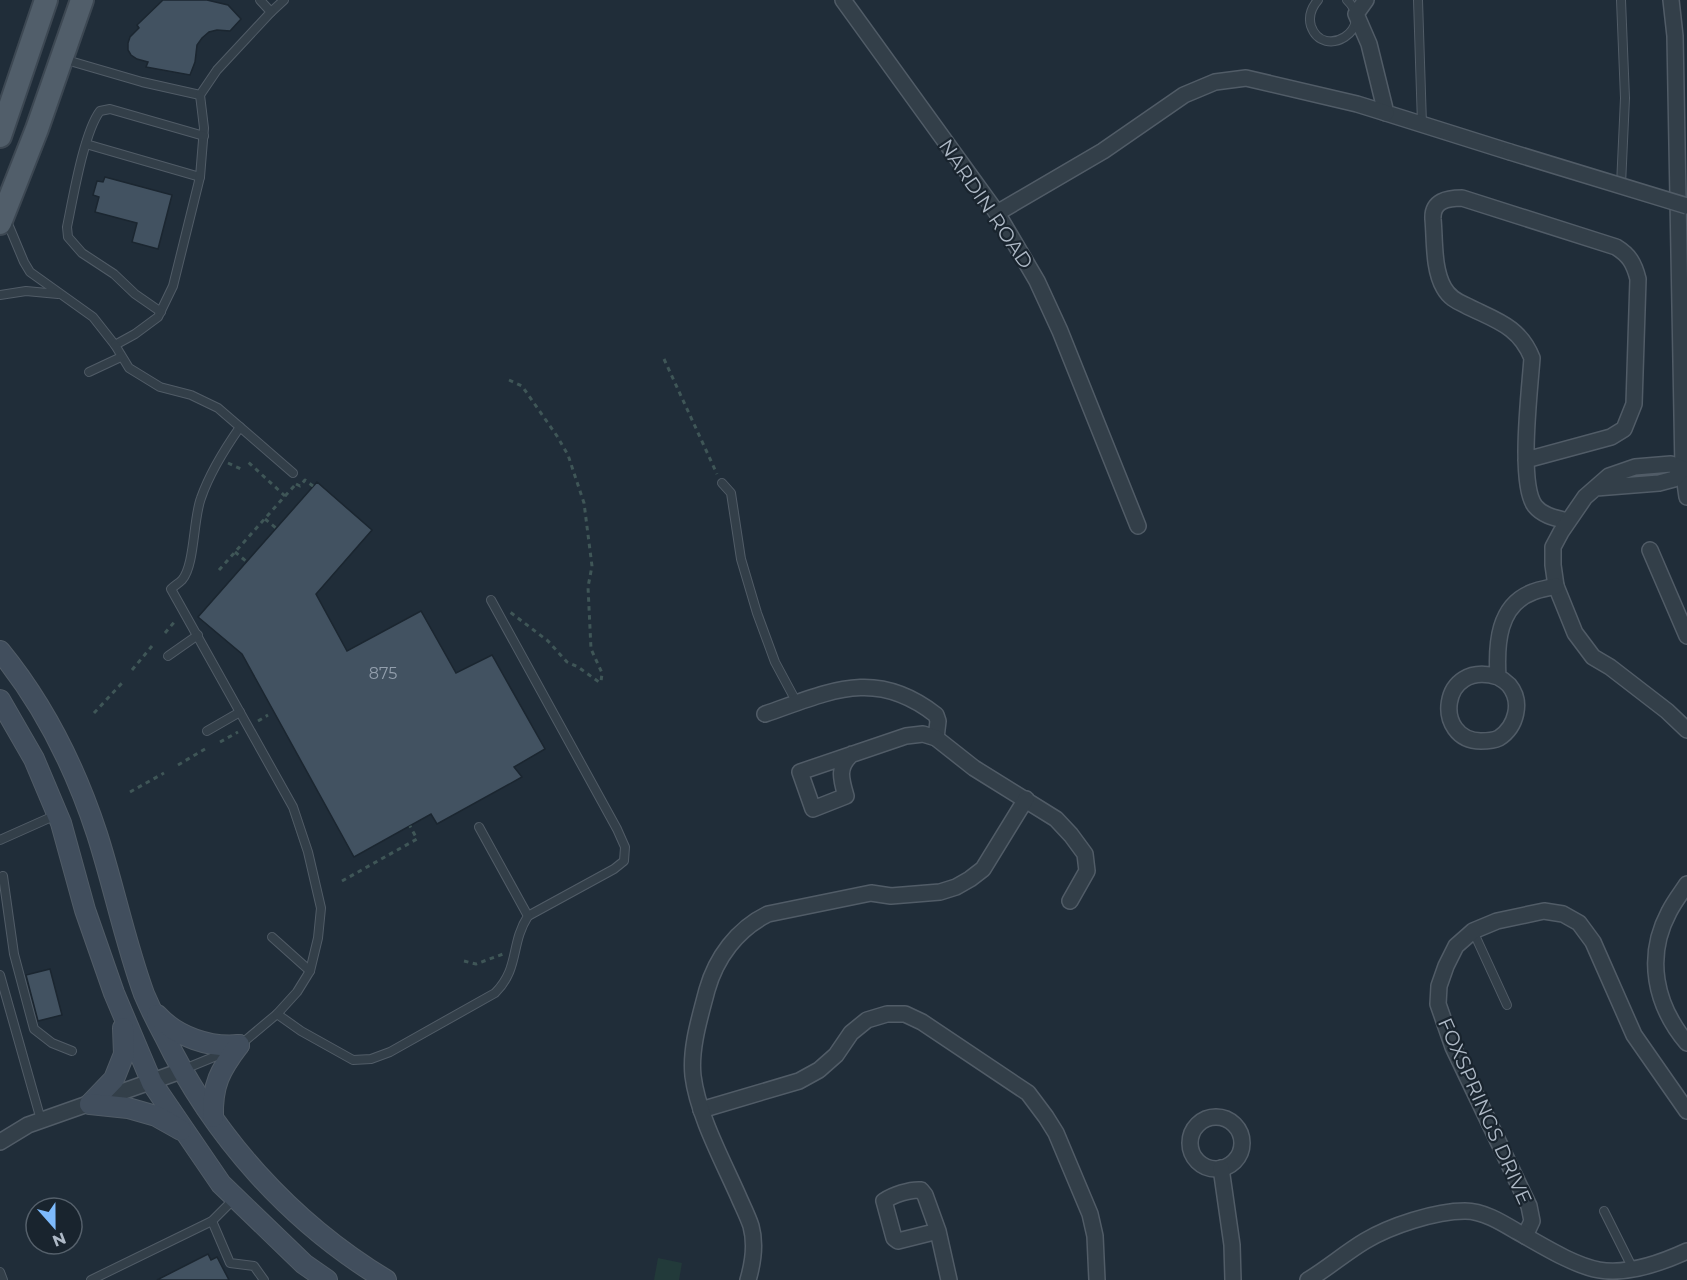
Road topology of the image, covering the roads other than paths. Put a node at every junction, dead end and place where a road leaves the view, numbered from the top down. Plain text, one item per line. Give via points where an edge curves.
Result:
1 (46, 0) edge
2 (81, 0) edge
3 (260, 0) edge
4 (284, 0) edge
5 (843, 0) edge
6 (1318, 0) edge
7 (1347, 0) edge
8 (1366, 0) edge
9 (1418, 0) edge
10 (1621, 0) edge
11 (1671, 0) edge
12 (272, 12) junction
13 (1356, 14) junction
14 (61, 59) junction
15 (200, 95) junction
16 (1386, 113) junction
17 (1422, 124) junction
18 (0, 136) edge
19 (204, 136) junction
20 (86, 144) junction
21 (200, 177) junction
22 (1621, 185) junction
23 (1687, 206) edge
24 (998, 213) junction
25 (2, 218) edge
26 (60, 294) junction
27 (0, 295) edge
28 (160, 312) junction
29 (115, 345) junction
30 (121, 357) junction
31 (89, 372) dead end
32 (240, 427) junction
33 (1526, 460) junction
34 (1683, 469) junction
35 (293, 473) dead end
36 (722, 483) road end
37 (1687, 497) edge
38 (1568, 521) junction
39 (1138, 526) dead end
40 (1650, 550) dead end
41 (1556, 586) junction
42 (491, 600) dead end
43 (198, 635) junction
44 (1687, 636) edge
45 (0, 651) edge
46 (168, 656) dead end
47 (1498, 677) junction
48 (0, 700) edge
49 (796, 703) junction
50 (240, 712) junction
51 (765, 714) dead end
52 (1687, 728) edge
53 (207, 731) dead end
54 (936, 738) junction
55 (852, 754) dead end
56 (1026, 799) junction
57 (57, 814) junction
58 (479, 827) dead end
59 (0, 840) edge
60 (3, 876) dead end
61 (1687, 884) edge
62 (1070, 901) dead end
63 (528, 916) junction
64 (1473, 931) junction
65 (272, 937) dead end
66 (310, 971) junction
67 (0, 975) edge
68 (1507, 1005) dead end
69 (151, 1008) junction
70 (122, 1014) junction
71 (277, 1014) junction
72 (1687, 1044) edge
73 (239, 1045) junction
74 (72, 1052) dead end
75 (181, 1071) junction
76 (152, 1083) junction
77 (90, 1104) junction
78 (701, 1110) junction
79 (1687, 1111) edge
80 (213, 1117) junction
81 (41, 1120) junction
82 (184, 1132) junction
83 (0, 1142) edge
84 (1221, 1168) dead end
85 (235, 1197) junction
86 (1604, 1211) dead end
87 (212, 1221) junction
88 (938, 1230) dead end
89 (1525, 1236) junction
90 (1687, 1251) edge
91 (1633, 1269) junction
92 (0, 1272) edge
93 (3, 1280) edge
94 (92, 1280) edge
95 (264, 1280) edge
96 (327, 1280) edge
97 (386, 1280) edge
98 (749, 1280) edge
99 (949, 1280) edge
100 (1097, 1280) edge
101 (1233, 1280) edge
102 (1308, 1280) edge

1 - 18 main road via 12,90
2 - 14 main road
3 - 12 lane
4 - 12 lane
5 - 24 street, NARDIN ROAD
6 - 13 lane via 1311,11 1311,25 1324,40 1338,41 1350,33
7 - 13 lane
8 - 13 street
9 - 17 lane
10 - 22 lane via 1625,98
11 - 34 street via 1675,36
12 - 15 lane via 217,70
13 - 16 street via 1369,44
14 - 15 lane
14 - 25 main road
15 - 19 lane
16 - 17 street
16 - 24 street via 1246,78 1215,82 1184,96 1103,151
17 - 22 street, bridge
19 - 20 lane via 110,109 100,111 93,119
19 - 21 lane
20 - 21 lane
20 - 28 lane via 68,237 82,253
21 - 28 lane via 173,286
22 - 23 street, bridge
24 - 39 street, NARDIN ROAD via 1048,304
25 - 26 lane via 30,272
26 - 27 lane via 26,291
26 - 29 lane via 93,317
28 - 29 lane
29 - 30 lane
30 - 31 lane
30 - 32 lane via 129,368 160,387 191,395 218,408
32 - 35 lane
32 - 43 lane via 201,496 190,559 183,578 171,589
33 - 33 street via 1532,358 1526,343 1514,330 1451,298 1443,287 1438,273 1433,214 1437,204 1448,198 1462,198 1616,247 1627,253 1635,266 1638,279 1634,404 1624,429 1611,437
33 - 38 street via 1534,505 1548,516
34 - 37 street
34 - 38 street via 1674,478 1659,483 1596,488
36 - 49 lane via 731,493 741,559 757,613
38 - 41 street via 1553,547
40 - 44 street
41 - 47 street via 1532,592 1515,602 1505,616 1497,654
41 - 52 street via 1575,633 1593,657
42 - 63 lane via 625,847 624,861 614,869
43 - 46 lane
43 - 50 lane
45 - 69 street via 46,716 72,769 97,833 126,938
47 - 47 street via 1515,695 1514,722 1507,732 1491,741 1463,736 1448,711 1450,695 1467,676 1487,673
48 - 57 street via 34,759
49 - 51 street
49 - 54 street via 835,690 878,688 899,693 936,715
50 - 53 lane
50 - 66 lane via 293,807 308,852 321,908
54 - 55 street via 923,734 906,736
54 - 56 street via 974,768
56 - 62 street via 1056,819 1085,854 1087,871
56 - 78 street via 983,869 956,886 940,892 891,896 871,893 790,908 768,914 744,929 712,973 700,1018 693,1073
57 - 59 lane
57 - 70 street
58 - 63 lane
60 - 74 lane via 14,954 34,1029
61 - 72 street via 1669,911 1655,957 1661,996
63 - 71 lane via 520,930 509,976 495,993 390,1052 353,1060
64 - 68 lane
64 - 79 street, FOXSPRINGS DRIVE via 1497,921 1544,911 1563,914 1579,923 1593,942 1634,1035
64 - 89 street, FOXSPRINGS DRIVE via 1456,946 1446,966 1438,1004 1453,1047 1529,1206 1532,1221
65 - 66 lane
66 - 71 lane
67 - 81 lane
69 - 73 street via 181,1034 208,1043
69 - 75 street
70 - 76 street
70 - 77 street via 124,1054 114,1079
71 - 73 lane
73 - 75 lane
73 - 80 street via 217,1079
75 - 76 street
75 - 80 street
76 - 77 street
76 - 82 street
77 - 81 street
77 - 82 street via 156,1116
78 - 98 street via 751,1226 753,1257
78 - 100 street via 799,1081 836,1055 851,1033 867,1020 905,1014 1028,1093 1046,1117 1090,1214
80 - 97 street via 235,1149 293,1212 352,1259
81 - 83 street
82 - 85 street
84 - 101 street
85 - 87 lane
85 - 96 street via 304,1264
86 - 91 lane
87 - 94 lane
87 - 95 lane via 230,1263 254,1266
88 - 99 street
89 - 91 street via 1599,1270
89 - 102 street via 1494,1218 1466,1211 1437,1216 1366,1241
90 - 91 street
92 - 93 lane

